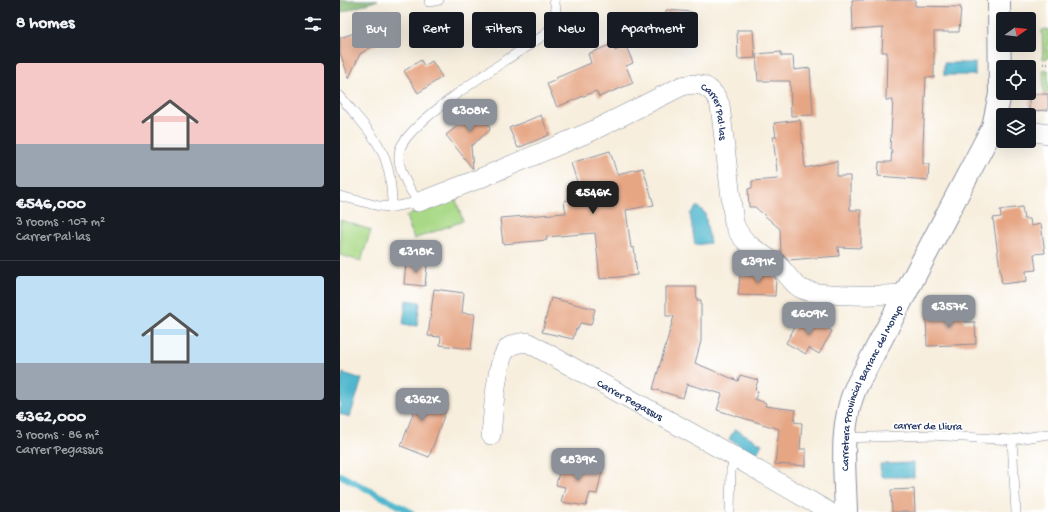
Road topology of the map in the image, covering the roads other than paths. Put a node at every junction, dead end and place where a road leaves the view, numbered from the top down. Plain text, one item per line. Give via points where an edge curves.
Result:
1 (439, 0) edge
2 (554, 0) edge
3 (999, 0) edge
4 (429, 2) dead end
5 (340, 96) edge
6 (999, 108) edge
7 (996, 132) edge
8 (1036, 132) edge
9 (1048, 134) edge
10 (340, 196) edge
11 (419, 202) junction
12 (392, 207) junction
13 (906, 293) junction
14 (1048, 434) edge
15 (491, 435) dead end
16 (844, 438) junction
17 (1012, 440) junction
18 (735, 457) junction
19 (730, 512) edge
20 (829, 512) edge
21 (846, 512) edge
22 (1016, 512) edge

1 - 4 lane
2 - 11 lane via 555,20 546,34 429,116 402,143 399,152 406,184
3 - 6 street, Carretera Provincial Barranc del Monyo
5 - 12 lane via 384,153 391,178
7 - 13 street, Carretera Provincial Barranc del Monyo
8 - 9 street
10 - 12 lane
11 - 12 lane
11 - 13 street, Carrer Pal·las via 592,131 682,86 700,84 712,91 720,105 734,223 742,238 757,252 782,268 795,284 805,290 820,293
13 - 16 street, Carretera Provincial Barranc del Monyo via 855,389 847,411
14 - 17 lane, carrer de Lliura
15 - 18 street, Carrer Pegassus via 497,383 505,352 516,343 527,342
16 - 17 lane, carrer de Lliura via 931,435
16 - 21 street, Carretera Provincial Barranc del Monyo
17 - 22 lane
18 - 19 lane via 731,470
18 - 20 street, Carrer Pegassus

